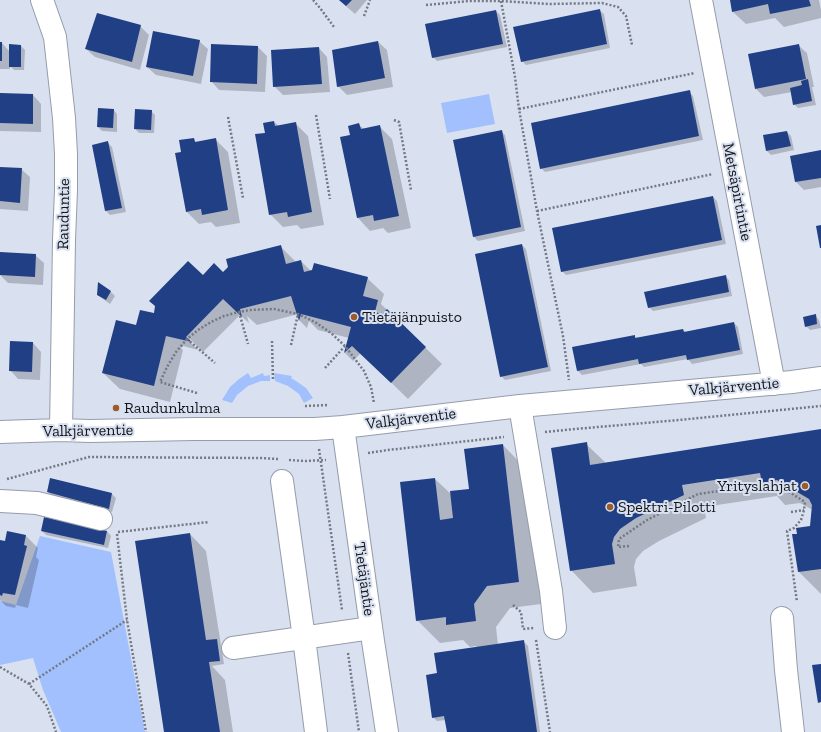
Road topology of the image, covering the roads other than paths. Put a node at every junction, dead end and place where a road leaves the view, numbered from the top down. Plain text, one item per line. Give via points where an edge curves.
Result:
1 (42, 0) edge
2 (700, 0) edge
3 (821, 378) edge
4 (774, 384) junction
5 (520, 406) junction
6 (343, 427) junction
7 (61, 430) junction
8 (0, 432) edge
9 (282, 481) dead end
10 (0, 502) edge
11 (101, 519) dead end
12 (782, 618) dead end
13 (371, 628) junction
14 (545, 628) road end
15 (304, 638) junction
16 (233, 648) dead end
17 (316, 732) edge
18 (387, 732) edge
19 (793, 732) edge

1 - 7 street, Rauduntie via 55,37 66,154
2 - 4 street, Metsäpirtintie
3 - 4 street, Valkjärventie
4 - 5 street, Valkjärventie
5 - 6 street, Valkjärventie
5 - 14 street via 551,591
6 - 7 street, Valkjärventie
6 - 13 street, Tietäjäntie
7 - 8 street, Valkjärventie
9 - 15 street
10 - 11 street via 37,503
12 - 19 street
13 - 15 street
13 - 18 street, Tietäjäntie
15 - 16 street
15 - 17 street

